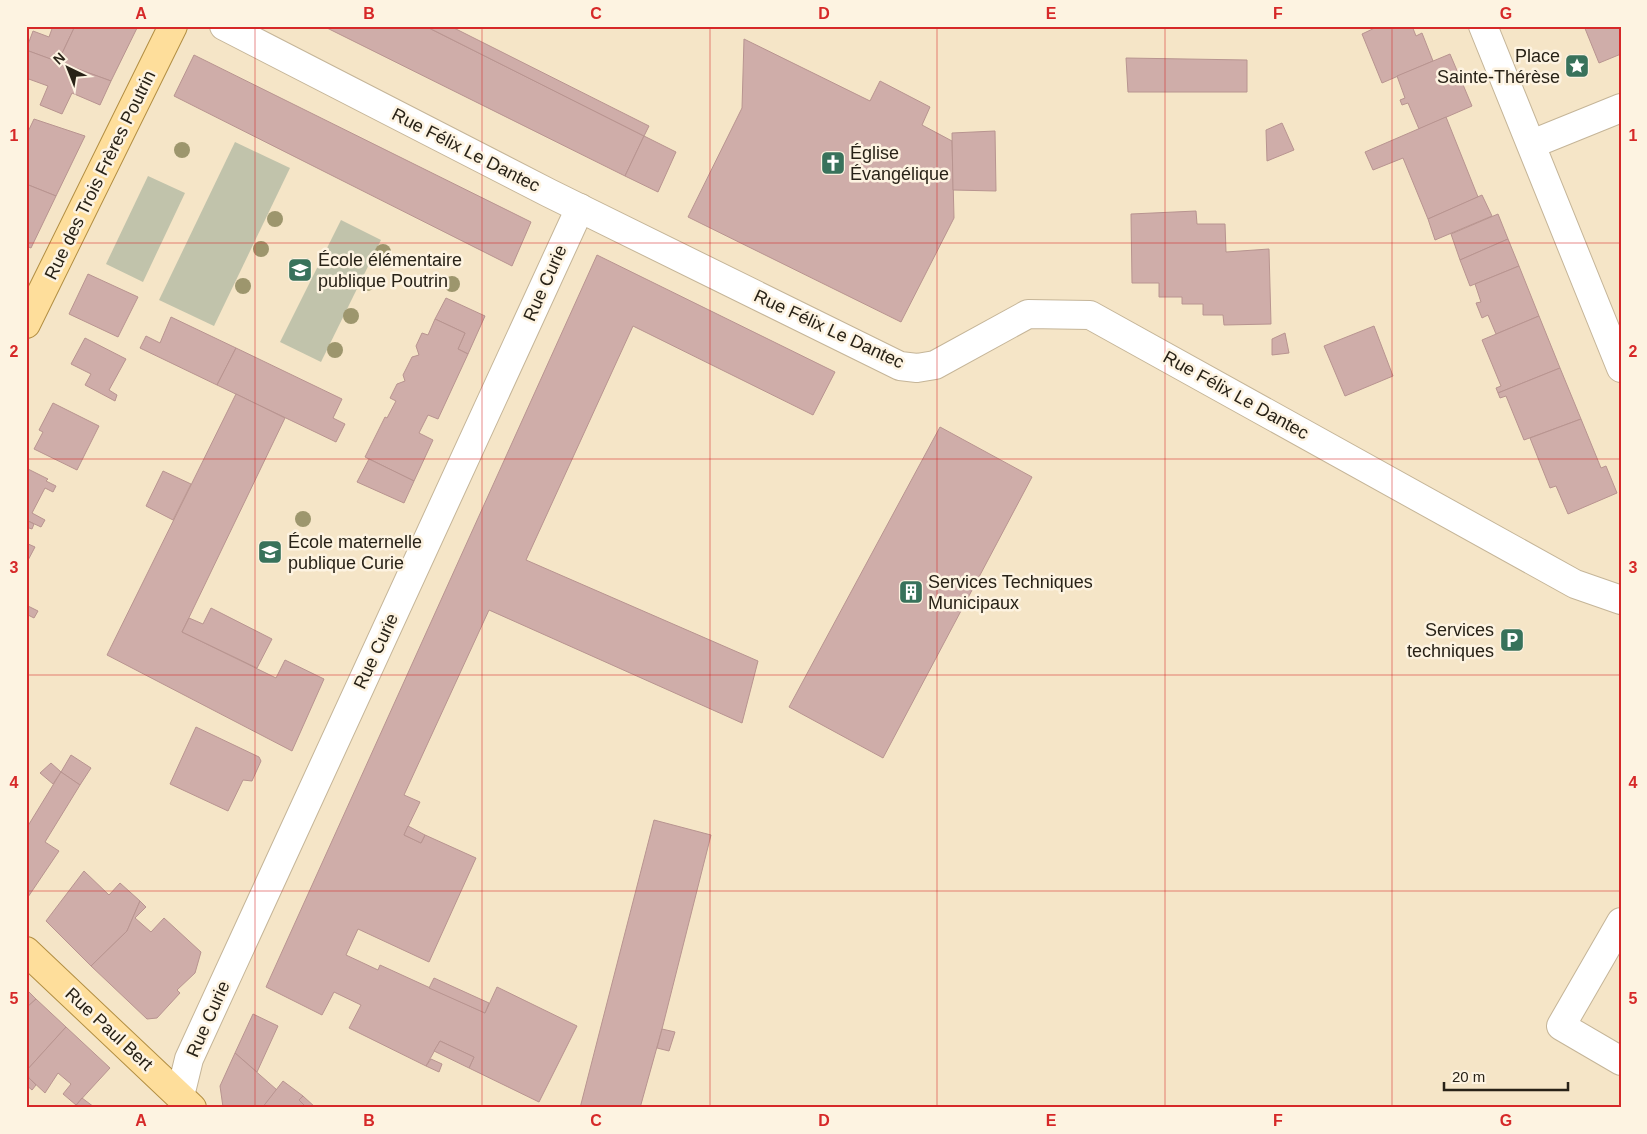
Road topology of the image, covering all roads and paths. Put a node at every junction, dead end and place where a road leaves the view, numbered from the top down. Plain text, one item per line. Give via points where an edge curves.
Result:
1 (173, 26) edge
2 (224, 26) edge
3 (1483, 26) edge
4 (1621, 108) edge
5 (1532, 144) junction
6 (580, 208) junction
7 (26, 324) edge
8 (1621, 368) edge
9 (1621, 600) edge
10 (1621, 922) edge
11 (26, 951) edge
12 (1621, 1061) edge
13 (186, 1102) edge

1 - 7 main road, Rue des Trois Frères Poutrin
2 - 6 street, Rue Félix Le Dantec
3 - 5 street
4 - 5 street
5 - 8 street
6 - 9 street, Rue Félix Le Dantec via 900,366 935,365 1028,314 1090,315 1576,584
6 - 13 street, Rue Curie via 189,1059
10 - 12 street via 1561,1026
11 - 13 main road, Rue Paul Bert

